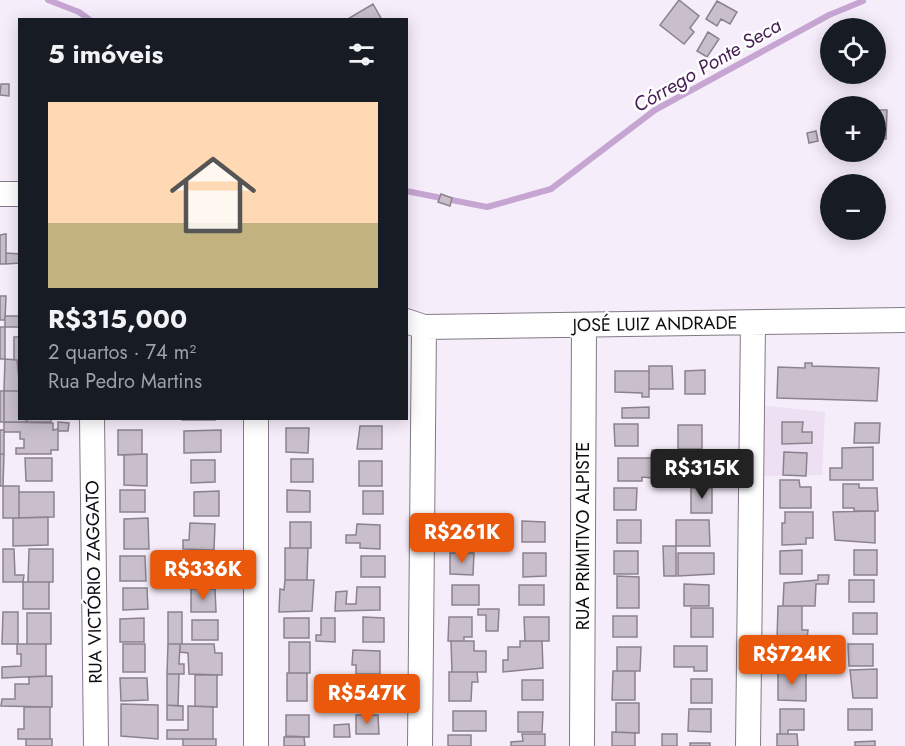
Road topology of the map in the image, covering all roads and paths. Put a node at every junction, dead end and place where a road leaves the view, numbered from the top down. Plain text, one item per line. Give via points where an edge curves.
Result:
1 (0, 194) edge
2 (18, 194) edge
3 (905, 320) edge
4 (753, 322) junction
5 (415, 324) edge
6 (584, 325) junction
7 (92, 420) edge
8 (256, 420) edge
9 (96, 746) edge
10 (256, 746) edge
11 (420, 746) edge
12 (582, 746) edge
13 (748, 746) edge

1 - 2 street
3 - 4 street, JOSÉ LUIZ ANDRADE
4 - 6 street, JOSÉ LUIZ ANDRADE
4 - 13 street
5 - 6 street, JOSÉ LUIZ ANDRADE
5 - 11 street
6 - 12 street, RUA PRIMITIVO ALPISTE
7 - 9 street, RUA VICTÓRIO ZAGGATO
8 - 10 street

